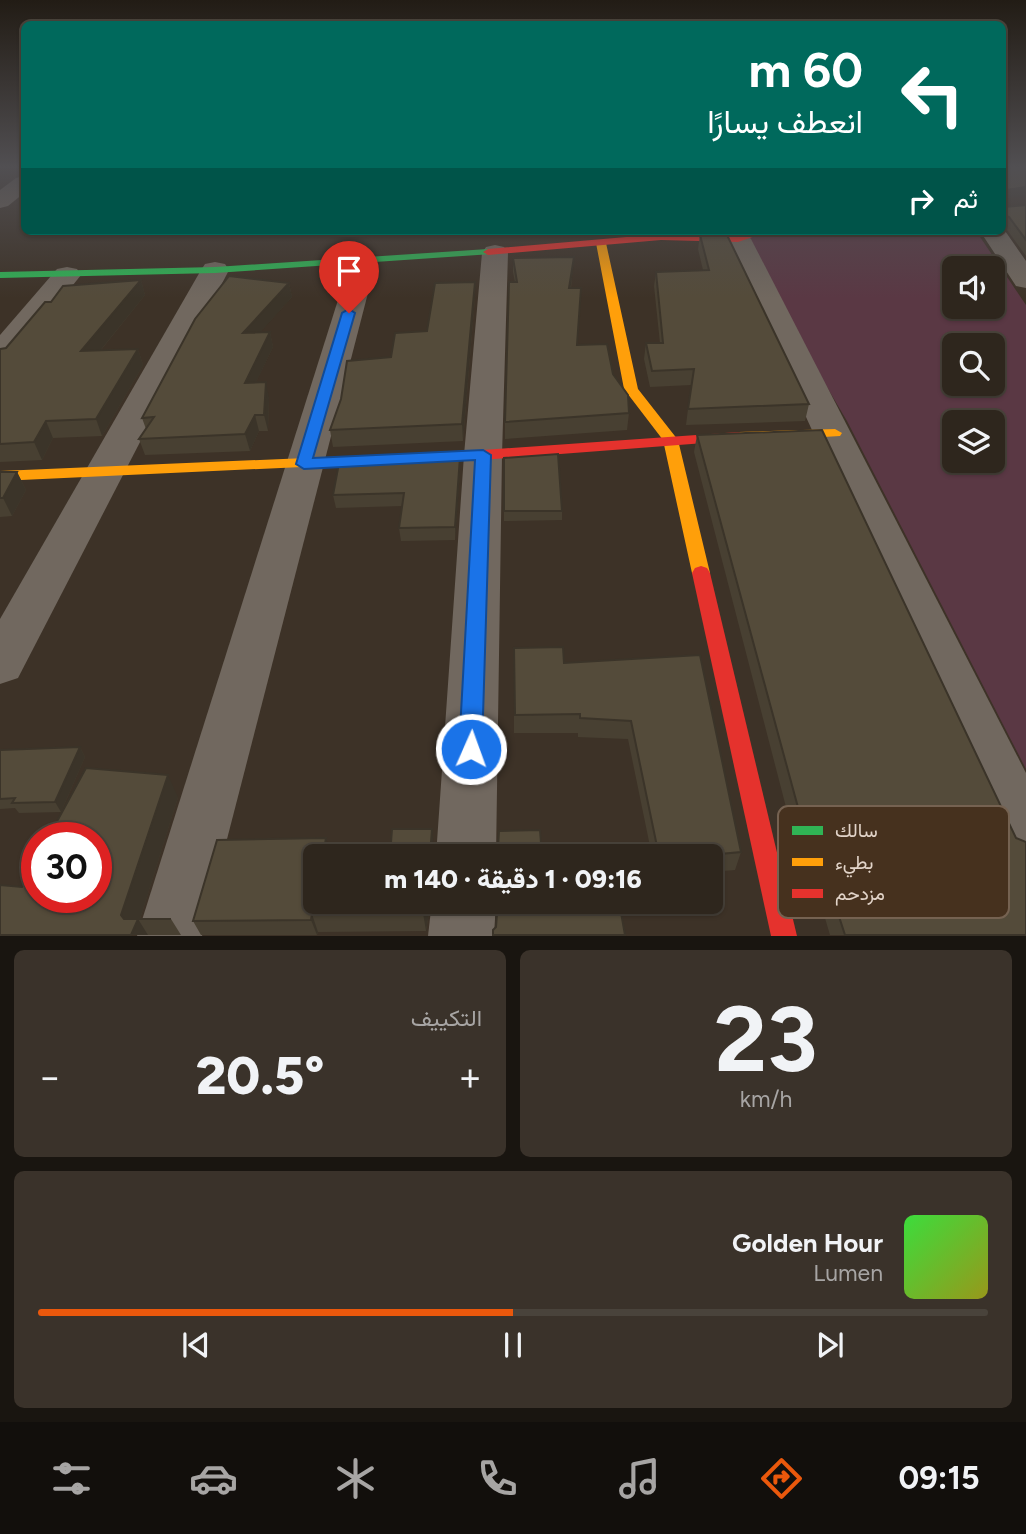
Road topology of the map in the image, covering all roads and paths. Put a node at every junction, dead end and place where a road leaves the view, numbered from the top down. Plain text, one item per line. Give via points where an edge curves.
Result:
1 (648, 235) edge
2 (752, 235) edge
3 (995, 235) edge
4 (593, 239) edge
5 (495, 253) junction
6 (363, 262) junction
7 (215, 270) junction
8 (0, 275) edge
9 (67, 275) junction
10 (1026, 280) edge
11 (0, 355) edge
12 (835, 433) junction
13 (670, 440) junction
14 (483, 455) junction
15 (304, 464) junction
16 (104, 472) junction
17 (0, 476) edge
18 (0, 664) edge
19 (1026, 834) edge
20 (467, 844) edge
21 (778, 910) edge
22 (463, 914) edge
23 (780, 918) edge
24 (169, 936) edge
25 (461, 936) edge
26 (784, 936) edge

1 - 4 street
2 - 12 street
3 - 10 street
4 - 5 street
4 - 13 street via 631,389
5 - 6 street
5 - 14 street
6 - 7 street
6 - 15 street
7 - 9 street
7 - 16 street
8 - 9 street
9 - 11 street
12 - 13 street
12 - 19 street
13 - 14 street
13 - 21 street
14 - 15 street
14 - 20 street
15 - 16 street
15 - 24 street
16 - 17 street
16 - 18 street
22 - 25 street
23 - 26 street

